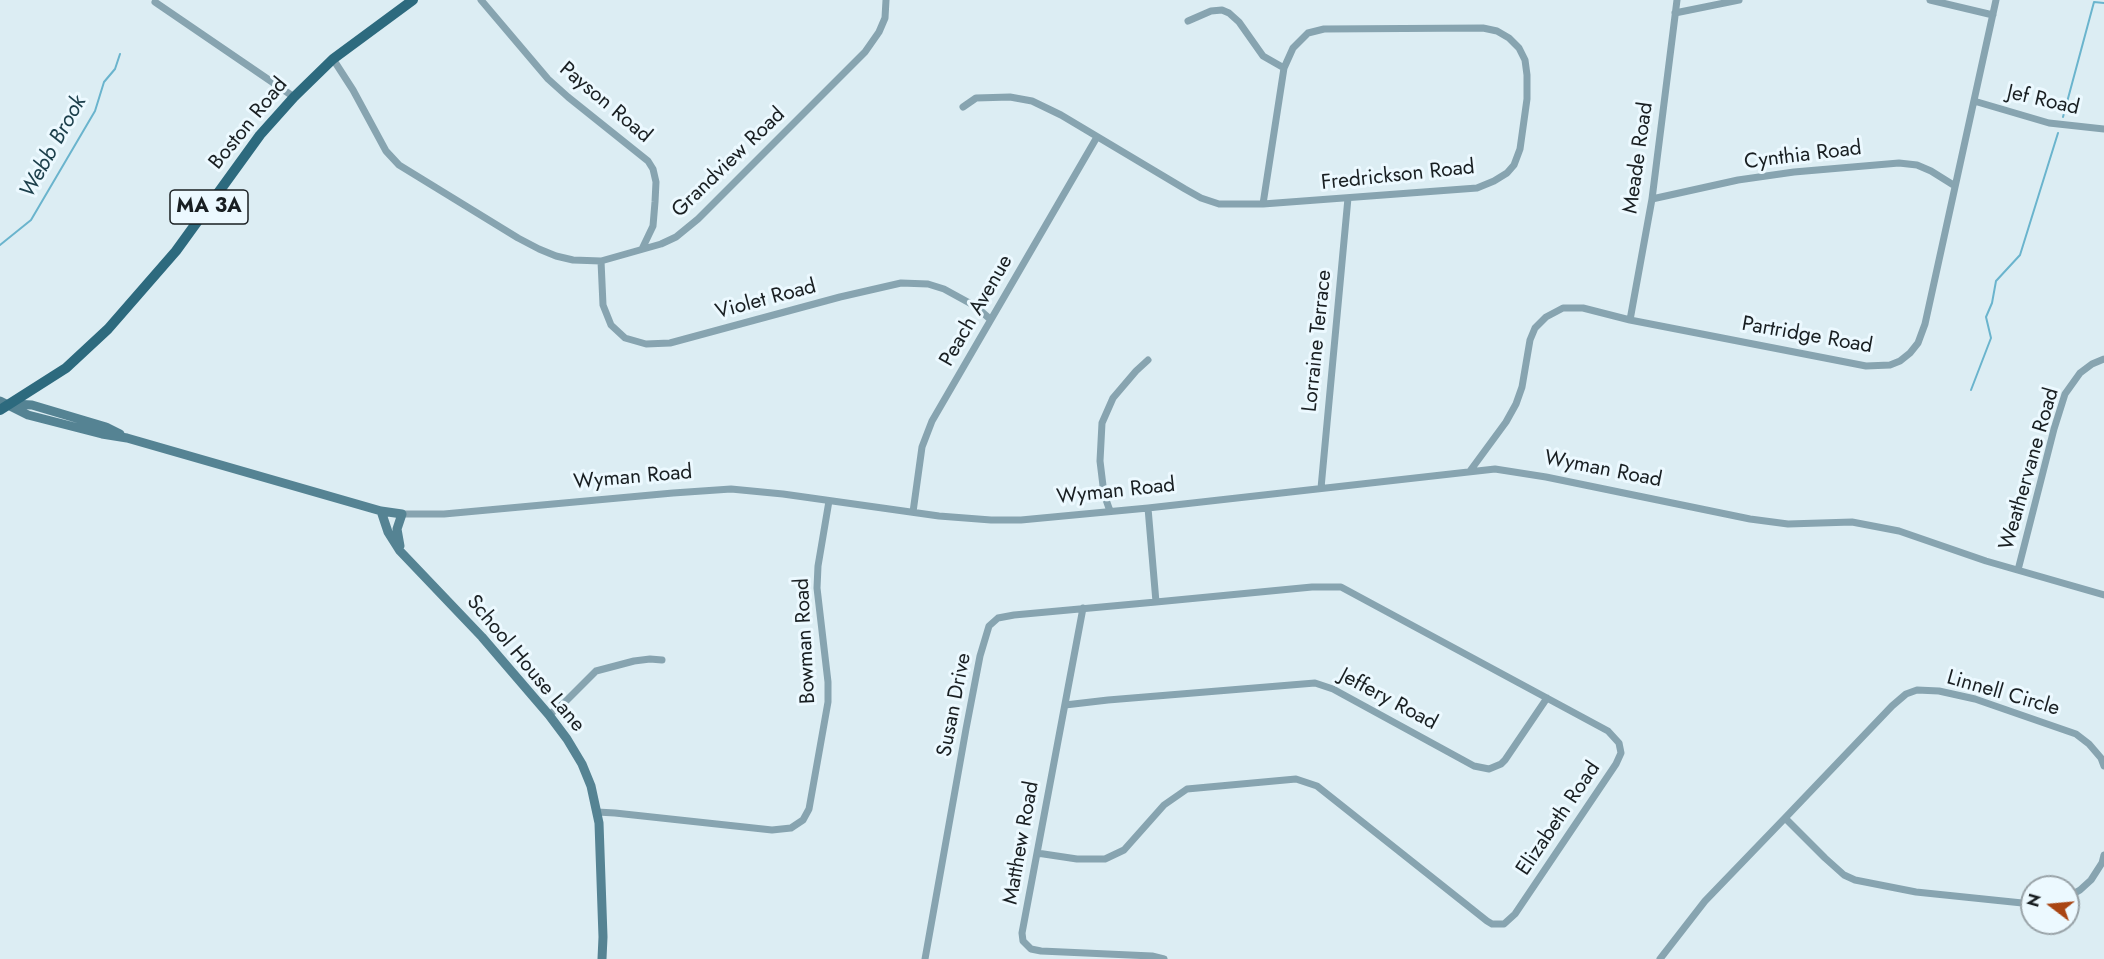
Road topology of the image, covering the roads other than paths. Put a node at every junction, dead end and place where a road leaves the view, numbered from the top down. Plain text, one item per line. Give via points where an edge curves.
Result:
1 (413, 0) edge
2 (481, 0) edge
3 (886, 0) edge
4 (1677, 0) edge
5 (1738, 0) edge
6 (1930, 0) edge
7 (1996, 0) edge
8 (155, 2) dead end
9 (1675, 13) junction
10 (1993, 15) junction
11 (1188, 21) dead end
12 (333, 59) junction
13 (1284, 68) junction
14 (294, 97) junction
15 (1974, 101) junction
16 (963, 107) dead end
17 (2104, 129) edge
18 (1097, 137) junction
19 (1955, 186) junction
20 (1348, 198) junction
21 (1652, 199) junction
22 (1263, 204) junction
23 (642, 249) junction
24 (601, 261) junction
25 (990, 319) junction
26 (1630, 320) junction
27 (2104, 359) edge
28 (1148, 360) dead end
29 (3, 405) edge
30 (1470, 471) junction
31 (1321, 488) junction
32 (829, 501) junction
33 (1148, 508) junction
34 (381, 511) junction
35 (1110, 511) junction
36 (913, 512) junction
37 (402, 514) junction
38 (400, 551) junction
39 (2018, 570) junction
40 (2104, 596) edge
41 (1156, 602) junction
42 (1083, 608) junction
43 (662, 660) dead end
44 (1547, 698) junction
45 (1065, 705) junction
46 (549, 715) junction
47 (2104, 766) edge
48 (597, 812) junction
49 (1785, 818) junction
50 (1037, 853) junction
51 (2104, 855) edge
52 (2080, 890) edge
53 (2020, 903) edge
54 (602, 959) edge
55 (925, 959) edge
56 (1164, 959) edge
57 (1660, 959) edge

1 - 12 main road, Boston Road / MA 3A
2 - 23 street, Payson Road via 548,78 648,160 656,182 655,202 653,226
3 - 23 street, Grandview Road via 885,18 865,52 807,112 698,219 676,237
4 - 9 street, Meade Road
5 - 9 street
6 - 10 street
7 - 10 street, Partridge Road
8 - 14 street
9 - 21 street, Meade Road
10 - 15 street, Partridge Road
11 - 13 street via 1211,11 1229,13 1263,56
12 - 14 main road, Boston Road / MA 3A
12 - 24 street, Grandview Road via 386,151 399,165 539,249 573,260
13 - 20 street, Fredrickson Road via 1290,52 1303,36 1324,29 1483,28 1509,38 1525,60 1527,99 1520,149 1507,173 1477,188
13 - 22 street, Fredrickson Road
14 - 29 main road, Boston Road / MA 3A via 260,135 176,251 108,329 66,368
15 - 17 street, Jef Road via 2049,123
15 - 19 street, Partridge Road
16 - 18 street, Fredrickson Road via 976,98 1032,101
18 - 22 street, Fredrickson Road via 1201,198 1229,205
18 - 25 street, Peach Avenue
19 - 21 street, Cynthia Road via 1917,165 1899,163 1794,172
19 - 26 street, Partridge Road via 1921,337 1910,353 1895,363 1866,366
20 - 22 street, Fredrickson Road
20 - 31 street, Lorraine Terrace
21 - 26 street, Meade Road
23 - 24 street, Grandview Road
24 - 25 street, Violet Road via 603,305 611,325 625,338 646,344 670,343 900,283 944,289
25 - 36 street, Peach Avenue via 932,421 922,447
26 - 30 street, Partridge Road via 1573,307 1554,311 1540,322 1530,340 1522,387 1512,414
27 - 39 street, Weathervane Road via 2080,373 2065,394
28 - 35 street via 1113,398 1102,423 1100,461
29 - 34 street, Wyman Road
30 - 31 street, Wyman Road
30 - 39 street, Wyman Road via 1518,472 1750,519 1788,524 1852,522 1917,536
31 - 33 street, Wyman Road
32 - 36 street, Wyman Road
32 - 37 street, Wyman Road via 714,490
32 - 48 street, Bowman Road via 817,588 828,702 810,803 803,820 791,828 772,830
33 - 35 street, Wyman Road
33 - 41 street
34 - 37 street, Wyman Road
34 - 38 street, School House Lane
35 - 36 street, Wyman Road via 1021,520
37 - 38 street via 398,529
38 - 46 street, School House Lane via 482,636
39 - 40 street, Wyman Road
41 - 42 street, Susan Drive
41 - 44 street, Elizabeth Road via 1341,587
42 - 45 street, Matthew Road
42 - 55 street, Susan Drive via 1003,616 992,622 986,634
43 - 46 street via 650,658 596,671
44 - 45 street, Jeffery Road via 1505,760 1489,769 1474,766 1333,688 1315,683
44 - 50 street, Elizabeth Road via 1608,731 1616,738 1621,753 1515,914 1504,924 1487,921 1317,786 1296,779 1187,789 1164,805 1124,850 1105,859
45 - 50 street, Matthew Road
46 - 48 street, School House Lane via 582,764
47 - 49 street, Linnell Circle via 2089,744 2076,734 1975,699 1917,690 1892,706
48 - 54 street, School House Lane
49 - 53 street via 1844,875 1855,880 1916,892
49 - 57 street, Linnell Circle via 1705,901
50 - 56 street, Matthew Road via 1022,933 1028,947
51 - 52 street via 2091,880

